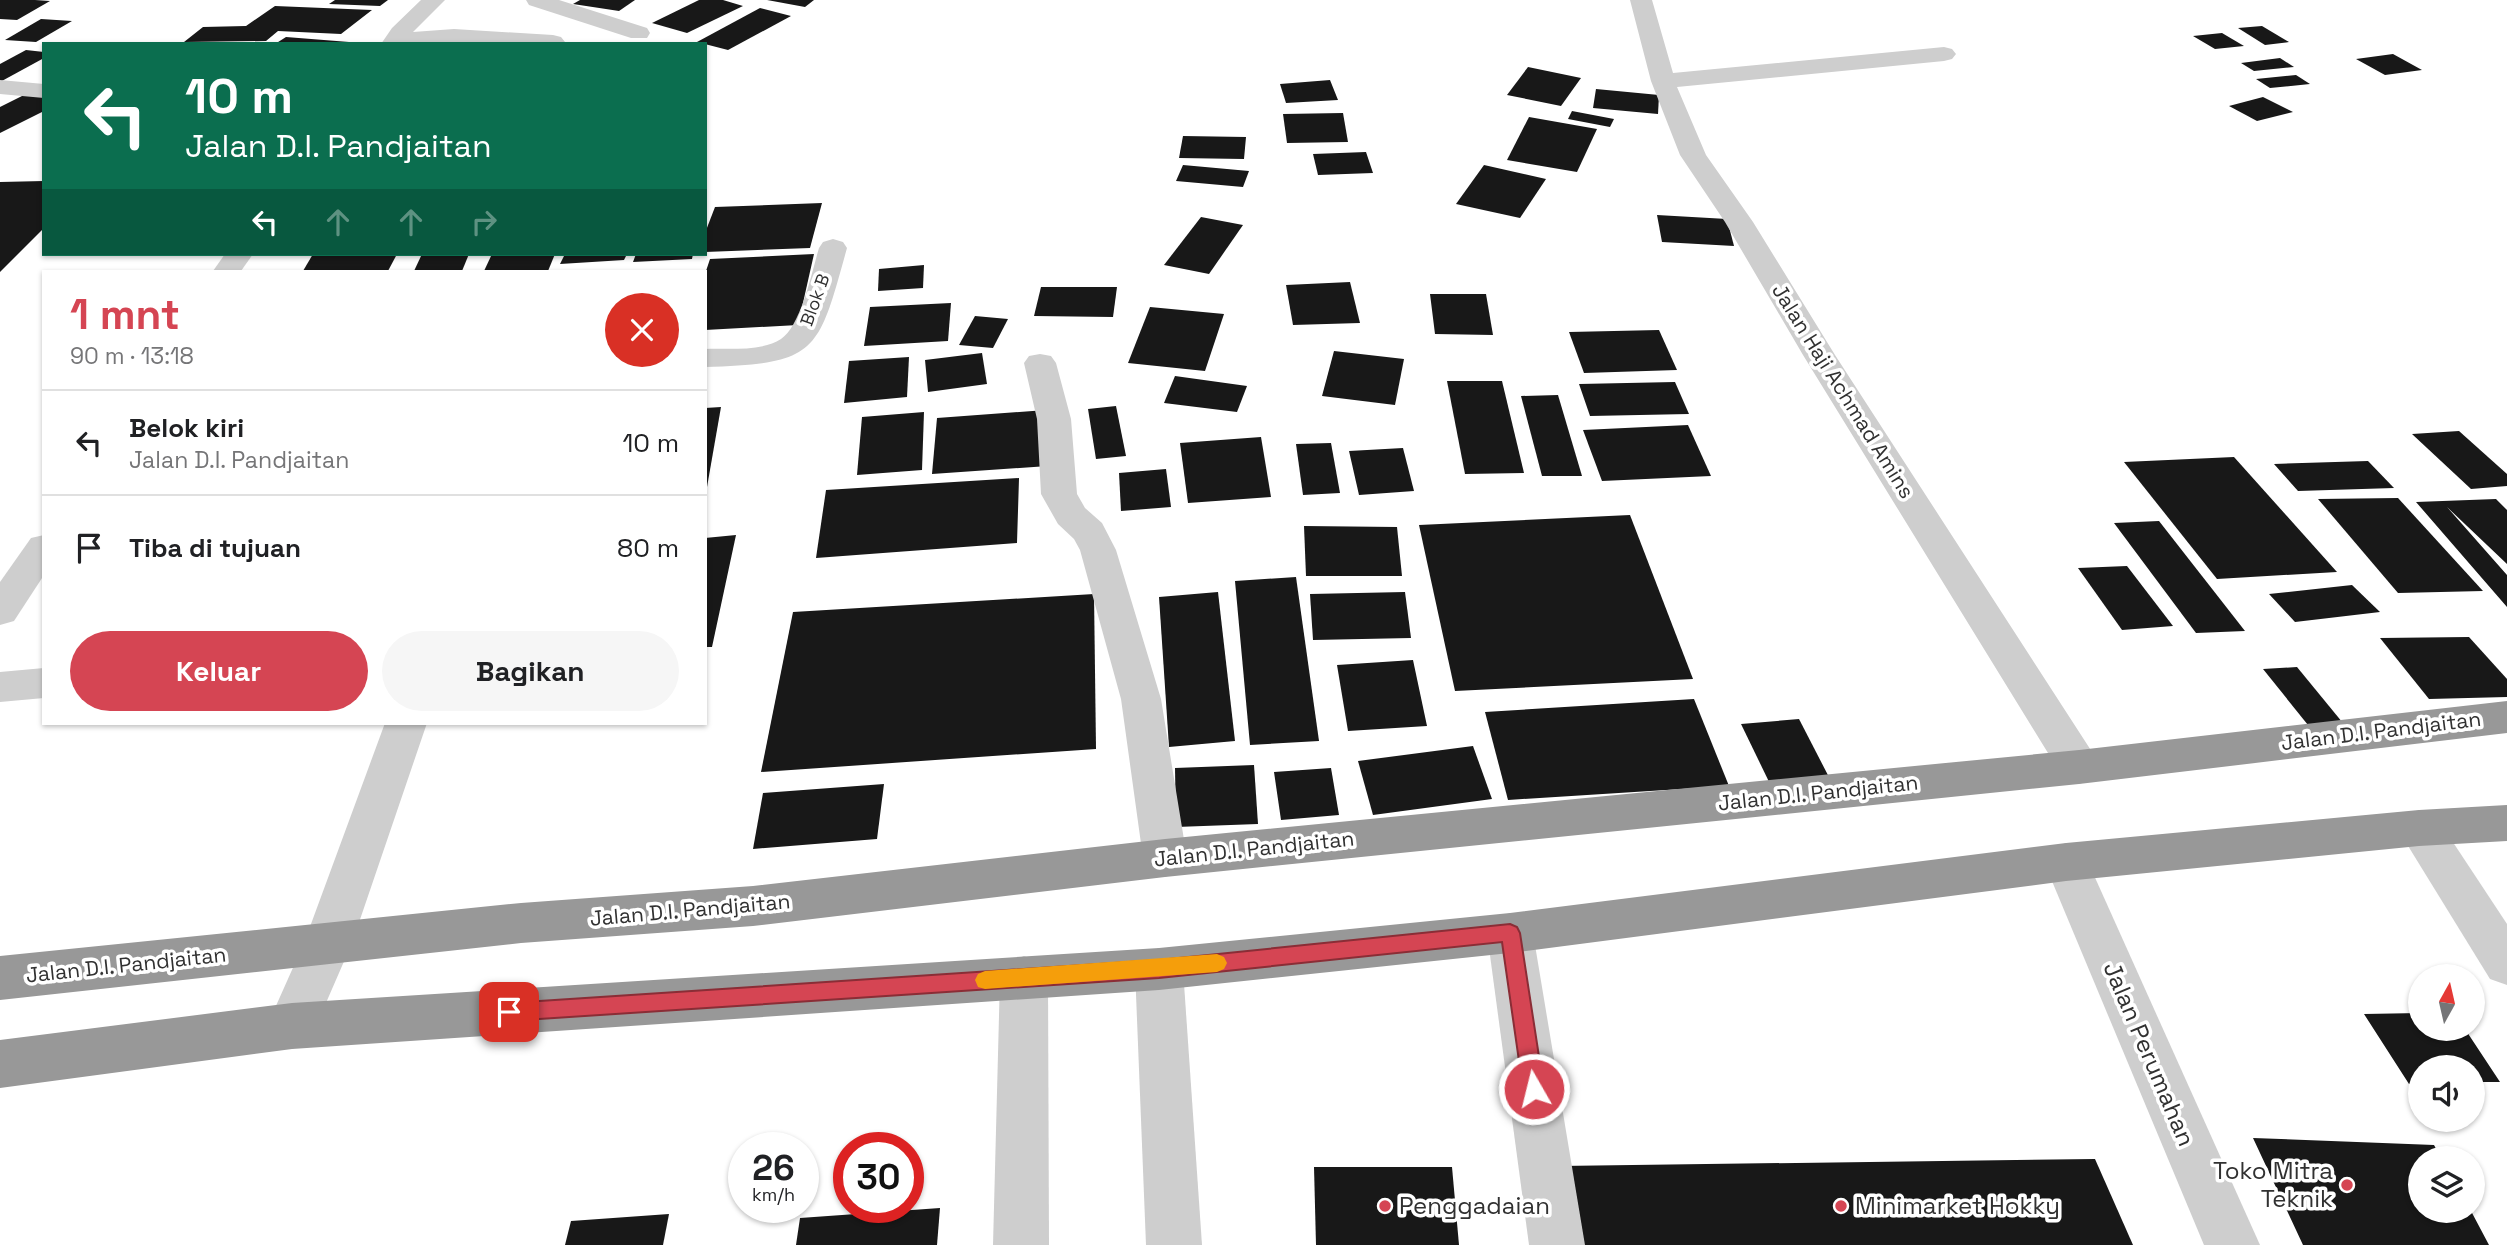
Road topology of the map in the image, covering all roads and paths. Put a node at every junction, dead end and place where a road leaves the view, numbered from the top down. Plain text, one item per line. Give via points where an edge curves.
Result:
1 (434, 0) edge
2 (537, 0) edge
3 (1641, 0) edge
4 (639, 33) dead end
5 (394, 42) edge
6 (402, 42) edge
7 (553, 42) dead end
8 (1944, 54) dead end
9 (1663, 81) junction
10 (0, 87) edge
11 (42, 91) edge
12 (833, 247) dead end
13 (707, 358) edge
14 (1040, 363) dead end
15 (42, 550) edge
16 (0, 611) edge
17 (42, 684) edge
18 (0, 687) edge
19 (2507, 717) edge
20 (405, 725) edge
21 (2079, 767) junction
22 (2507, 822) edge
23 (2419, 828) junction
24 (1165, 858) junction
25 (2066, 862) junction
26 (1510, 933) junction
27 (328, 943) junction
28 (2507, 964) edge
29 (1159, 969) junction
30 (0, 978) edge
31 (1024, 978) junction
32 (292, 1026) junction
33 (0, 1064) edge
34 (1021, 1245) edge
35 (1174, 1245) edge
36 (1557, 1245) edge
37 (2232, 1245) edge

1 - 5 street
2 - 4 street
3 - 9 street, Jalan Haji Achmad Amins
6 - 7 street via 454,36
8 - 9 street
9 - 21 street, Jalan Haji Achmad Amins via 1693,155
10 - 11 street
12 - 13 street, Blok B via 807,327 798,341 759,355
14 - 24 street via 1054,419 1059,494 1098,550 1141,699
15 - 16 street
17 - 18 street
19 - 21 highway, Jalan D.I. Pandjaitan
20 - 27 street
21 - 24 highway, Jalan D.I. Pandjaitan
22 - 23 highway
23 - 25 highway
23 - 28 street
24 - 27 highway, Jalan D.I. Pandjaitan via 754,906
25 - 26 highway
25 - 37 street, Jalan Perumahan
26 - 29 highway
26 - 36 street
27 - 30 highway, Jalan D.I. Pandjaitan
27 - 32 street
29 - 31 highway
29 - 35 street
31 - 32 highway
31 - 34 street
32 - 33 highway

